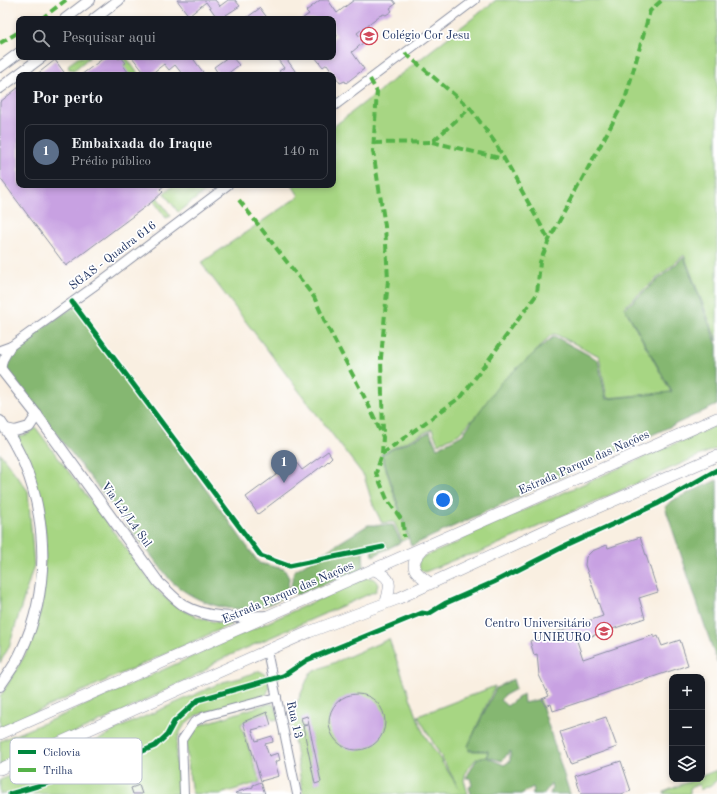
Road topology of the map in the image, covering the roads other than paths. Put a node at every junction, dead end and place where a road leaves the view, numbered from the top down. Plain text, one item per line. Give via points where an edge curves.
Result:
1 (90, 0) edge
2 (119, 0) edge
3 (475, 0) edge
4 (69, 16) edge
5 (98, 16) edge
6 (16, 55) edge
7 (38, 60) edge
8 (0, 67) edge
9 (22, 72) edge
10 (16, 76) edge
11 (0, 88) edge
12 (336, 105) edge
13 (224, 188) edge
14 (11, 346) junction
15 (0, 350) edge
16 (1, 369) edge
17 (37, 415) junction
18 (717, 418) edge
19 (3, 425) edge
20 (717, 456) edge
21 (422, 549) junction
22 (374, 570) junction
23 (430, 583) junction
24 (386, 602) junction
25 (267, 616) junction
26 (267, 651) junction
27 (0, 686) edge
28 (277, 697) junction
29 (0, 734) edge
30 (72, 738) edge
31 (10, 766) edge
32 (0, 770) edge
33 (184, 794) edge
34 (297, 794) edge

1 - 4 main road
2 - 5 main road
3 - 12 street
6 - 8 main road
7 - 9 main road
10 - 11 main road
13 - 14 street, SGAS - Quadra 616
14 - 15 street, SGAS - Quadra 616
14 - 16 street, SGAS - Quadra 616
16 - 17 main road, Via L2/L4 Sul
17 - 19 main road via 29,427 15,431
17 - 25 main road, Via L2/L4 Sul via 159,583 184,605 202,613 232,618
18 - 21 highway, Estrada Parque das Nações
19 - 27 main road via 30,480 37,504 42,531 42,571 35,614 21,653
20 - 23 highway
21 - 22 highway, Estrada Parque das Nações
21 - 23 highway via 413,563 414,569
22 - 24 highway via 384,574 389,580
22 - 25 highway, Estrada Parque das Nações
23 - 24 highway
24 - 26 highway
25 - 29 highway, Estrada Parque das Nações
26 - 28 street, Rua 13
26 - 30 highway
28 - 33 street via 205,716 194,722 182,740
28 - 34 street, Rua 13
31 - 32 highway

